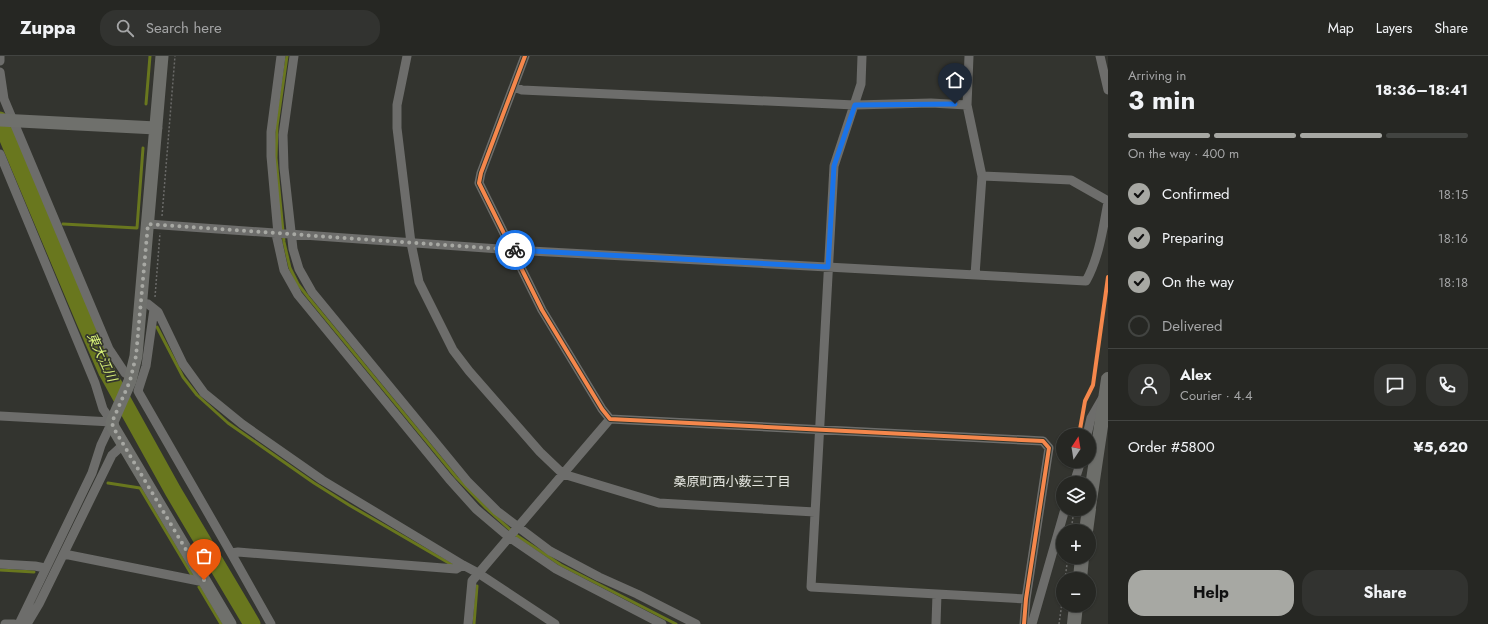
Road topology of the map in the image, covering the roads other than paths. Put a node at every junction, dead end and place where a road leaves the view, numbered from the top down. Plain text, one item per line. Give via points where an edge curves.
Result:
1 (0, 56) edge
2 (162, 56) edge
3 (281, 56) edge
4 (294, 56) edge
5 (407, 56) edge
6 (525, 56) edge
7 (862, 56) edge
8 (969, 56) edge
9 (1100, 56) edge
10 (0, 62) edge
11 (0, 72) edge
12 (514, 87) junction
13 (1108, 90) edge
14 (967, 104) junction
15 (855, 105) junction
16 (8, 120) edge
17 (156, 128) junction
18 (0, 154) edge
19 (982, 176) junction
20 (1108, 201) edge
21 (154, 224) junction
22 (283, 234) junction
23 (411, 244) junction
24 (512, 250) junction
25 (828, 267) junction
26 (975, 275) junction
27 (141, 303) junction
28 (154, 309) junction
29 (131, 378) junction
30 (1107, 385) edge
31 (0, 416) edge
32 (114, 418) junction
33 (610, 419) junction
34 (1089, 428) edge
35 (820, 430) junction
36 (124, 444) junction
37 (563, 474) junction
38 (1094, 476) edge
39 (815, 512) junction
40 (1063, 516) edge
41 (513, 532) junction
42 (231, 553) junction
43 (64, 554) junction
44 (0, 564) edge
45 (463, 565) junction
46 (45, 568) junction
47 (478, 573) junction
48 (204, 580) junction
49 (937, 594) junction
50 (1026, 599) junction
51 (1075, 612) edge
52 (5, 624) edge
53 (14, 624) edge
54 (19, 624) edge
55 (27, 624) edge
56 (230, 624) edge
57 (271, 624) edge
58 (468, 624) edge
59 (555, 624) edge
60 (662, 624) edge
61 (696, 624) edge
62 (936, 624) edge
63 (1024, 624) edge
64 (1032, 624) edge
65 (1074, 624) edge

1 - 10 street
2 - 17 street
3 - 22 street via 271,132 271,156
4 - 22 street via 283,135
5 - 23 street via 397,105 397,128
6 - 12 street
7 - 15 street via 861,84
8 - 14 street
9 - 13 street
11 - 16 street
12 - 15 street via 522,90
12 - 24 street via 479,183
14 - 15 street
14 - 19 street
15 - 25 street via 834,166
16 - 17 street
16 - 29 street via 109,349
17 - 21 street
18 - 32 street via 95,383 103,409
19 - 20 street via 1071,180
19 - 26 street
20 - 26 street via 1101,236 1086,281
21 - 22 street
21 - 27 street
22 - 23 street
22 - 41 street via 293,249 298,269 312,292 468,482 497,511
22 - 41 street via 284,270 298,295 476,509
23 - 24 street
23 - 37 street via 419,282 453,350 540,452
24 - 25 street
24 - 33 street via 542,310
25 - 26 street
25 - 35 street
27 - 28 street via 148,304
27 - 29 street via 136,356
28 - 42 street via 146,366 138,391
28 - 45 street via 158,312 183,364 209,398 322,480
29 - 32 street
30 - 34 street
30 - 38 main road
31 - 32 street
32 - 36 street via 113,427
32 - 46 street via 101,445 92,473
33 - 35 street
33 - 37 street
35 - 39 street
35 - 50 street via 1043,441 1049,448
36 - 43 street via 112,455
36 - 48 street
37 - 39 street via 660,503
37 - 41 street
39 - 49 street via 811,586
40 - 64 street
41 - 47 street
41 - 60 street via 556,569
41 - 61 street
42 - 45 street via 456,569
42 - 57 street
43 - 48 street
43 - 55 street
44 - 46 street
45 - 47 street
46 - 54 street
47 - 58 street via 472,580
47 - 59 street
48 - 56 street
49 - 50 street
49 - 62 street
50 - 63 street
51 - 65 main road
52 - 53 street

